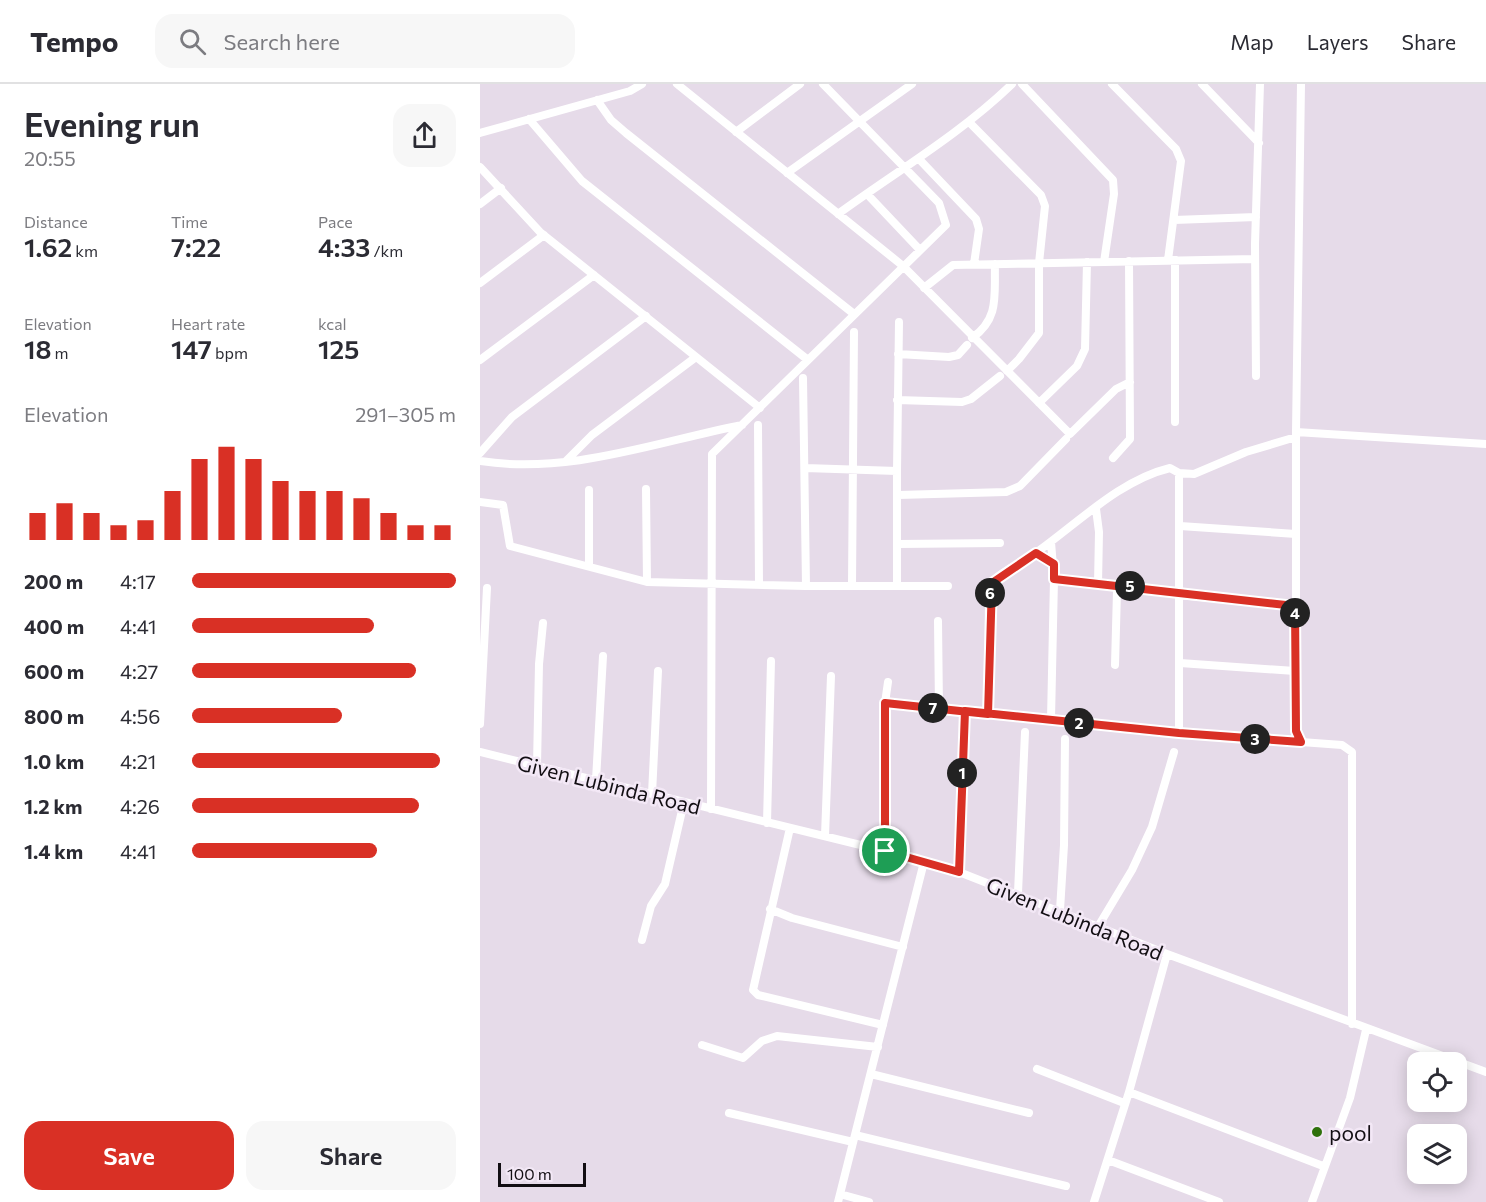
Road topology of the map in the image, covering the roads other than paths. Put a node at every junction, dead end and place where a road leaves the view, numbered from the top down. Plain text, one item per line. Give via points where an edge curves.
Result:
1 (642, 84) edge
2 (800, 84) edge
3 (823, 84) edge
4 (912, 84) edge
5 (1012, 84) edge
6 (1022, 84) edge
7 (1112, 84) edge
8 (1202, 84) edge
9 (1260, 84) edge
10 (1301, 84) edge
11 (684, 86) edge
12 (597, 100) junction
13 (530, 119) junction
14 (860, 122) junction
15 (969, 122) junction
16 (736, 132) junction
17 (480, 133) edge
18 (1259, 143) junction
19 (919, 159) junction
20 (480, 167) edge
21 (903, 167) junction
22 (787, 173) junction
23 (501, 188) junction
24 (867, 194) junction
25 (480, 204) edge
26 (838, 214) junction
27 (1256, 218) junction
28 (1174, 220) junction
29 (544, 235) junction
30 (920, 250) junction
31 (1255, 259) junction
32 (1172, 260) junction
33 (1130, 261) junction
34 (1087, 262) junction
35 (1104, 262) junction
36 (1039, 263) junction
37 (974, 264) junction
38 (995, 264) junction
39 (903, 266) junction
40 (594, 275) junction
41 (480, 283) edge
42 (924, 288) junction
43 (854, 314) junction
44 (646, 316) junction
45 (898, 322) dead end
46 (854, 332) dead end
47 (970, 341) junction
48 (898, 354) junction
49 (696, 357) junction
50 (480, 360) edge
51 (808, 360) junction
52 (1003, 373) junction
53 (1256, 376) dead end
54 (803, 378) dead end
55 (1130, 382) junction
56 (897, 400) junction
57 (1039, 403) junction
58 (760, 408) junction
59 (1175, 422) dead end
60 (742, 424) junction
61 (758, 425) dead end
62 (1296, 435) junction
63 (1066, 439) dead end
64 (1486, 444) edge
65 (480, 453) edge
66 (1113, 458) dead end
67 (480, 461) edge
68 (566, 462) junction
69 (805, 468) junction
70 (851, 469) junction
71 (897, 471) junction
72 (1181, 476) junction
73 (646, 489) dead end
74 (589, 490) dead end
75 (898, 495) junction
76 (480, 502) edge
77 (1096, 509) junction
78 (1180, 525) junction
79 (1296, 534) junction
80 (1051, 542) junction
81 (1000, 543) dead end
82 (897, 544) junction
83 (1036, 553) junction
84 (589, 564) junction
85 (1054, 564) junction
86 (1054, 579) junction
87 (647, 582) junction
88 (1098, 584) junction
89 (711, 585) junction
90 (759, 585) junction
91 (806, 586) junction
92 (852, 586) junction
93 (897, 586) junction
94 (948, 586) dead end
95 (1120, 586) junction
96 (487, 588) dead end
97 (1179, 593) junction
98 (1295, 606) junction
99 (938, 621) dead end
100 (543, 622) dead end
101 (603, 656) dead end
102 (771, 660) dead end
103 (1180, 663) junction
104 (1115, 665) dead end
105 (658, 671) dead end
106 (1295, 671) junction
107 (831, 676) dead end
108 (888, 682) dead end
109 (885, 703) junction
110 (939, 709) junction
111 (965, 711) junction
112 (988, 714) junction
113 (1051, 720) junction
114 (480, 724) edge
115 (1025, 732) dead end
116 (1179, 733) junction
117 (1065, 739) dead end
118 (1296, 740) junction
119 (480, 752) edge
120 (1174, 752) dead end
121 (537, 765) junction
122 (596, 780) junction
123 (652, 794) junction
124 (684, 802) junction
125 (711, 809) junction
126 (767, 823) junction
127 (790, 828) junction
128 (825, 836) junction
129 (885, 851) junction
130 (924, 862) junction
131 (959, 872) junction
132 (1018, 893) junction
133 (770, 909) junction
134 (1059, 910) junction
135 (1099, 925) junction
136 (642, 940) dead end
137 (903, 947) junction
138 (1167, 954) junction
139 (1352, 1024) junction
140 (883, 1025) junction
141 (1366, 1030) junction
142 (702, 1045) dead end
143 (878, 1047) junction
144 (1037, 1069) dead end
145 (1486, 1072) edge
146 (871, 1074) junction
147 (1129, 1092) junction
148 (1124, 1103) junction
149 (729, 1113) dead end
150 (1029, 1113) dead end
151 (854, 1138) junction
152 (1108, 1160) junction
153 (1323, 1166) junction
154 (1066, 1186) dead end
155 (838, 1198) edge
156 (869, 1202) edge
157 (1094, 1202) edge
158 (1219, 1202) edge
159 (1312, 1202) edge

1 - 12 street
2 - 16 street
3 - 14 street
4 - 14 street
5 - 15 street
6 - 35 street via 1113,180
7 - 28 street via 1176,149 1181,161
8 - 18 street
9 - 18 street
10 - 62 street
11 - 16 street
12 - 13 street
12 - 43 street via 626,133
13 - 17 street
13 - 51 street via 582,182
14 - 21 street
14 - 22 street
15 - 19 street
15 - 36 street via 1044,201
16 - 22 street
18 - 27 street
19 - 21 street
19 - 37 street via 976,219
20 - 23 street
21 - 24 street
21 - 30 street via 939,203 945,215 946,225
22 - 26 street
23 - 25 street
23 - 29 street
24 - 26 street
24 - 30 street
26 - 39 street
27 - 28 street
27 - 31 street
28 - 32 street
29 - 40 street
29 - 41 street
30 - 39 street
31 - 32 street
31 - 53 street
32 - 33 street
32 - 59 street
33 - 35 street
33 - 55 street
34 - 35 street
34 - 36 street
34 - 57 street via 1085,349 1077,366
36 - 38 street
36 - 52 street via 1039,333
37 - 38 street
37 - 42 street via 953,265
38 - 47 street via 993,315
39 - 42 street
39 - 43 street
40 - 44 street
40 - 50 street
42 - 47 street
43 - 51 street
44 - 49 street
44 - 65 street via 513,417
45 - 48 street
46 - 70 street
47 - 48 street via 958,355 949,357
47 - 52 street
48 - 56 street
49 - 58 street
49 - 68 street via 592,435
51 - 58 street
52 - 56 street via 967,401
52 - 57 street
54 - 69 street
55 - 57 street via 1116,389 1070,434
55 - 66 street via 1130,439
56 - 71 street
58 - 60 street
60 - 68 street via 637,451
60 - 89 street via 712,454
61 - 90 street
62 - 64 street
62 - 72 street
62 - 79 street
63 - 75 street via 1020,486 1006,492
67 - 68 street
69 - 70 street
69 - 91 street
70 - 71 street
70 - 92 street
71 - 75 street
72 - 77 street via 1170,468 1159,470
72 - 78 street
73 - 87 street
74 - 84 street
75 - 82 street
76 - 84 street via 503,505 510,546
77 - 80 street
77 - 88 street via 1100,532
78 - 79 street
78 - 97 street
79 - 98 street
80 - 83 street
80 - 85 street
81 - 82 street
82 - 93 street
83 - 85 street
83 - 112 street via 992,583
84 - 87 street
85 - 86 street
86 - 88 street
86 - 113 street
87 - 89 street
88 - 95 street
89 - 90 street
89 - 125 street
90 - 91 street
91 - 92 street
92 - 93 street
93 - 94 street
95 - 97 street
95 - 104 street
96 - 114 street
97 - 98 street
97 - 103 street
98 - 106 street
99 - 110 street
100 - 121 street
101 - 122 street
102 - 126 street
103 - 106 street
103 - 116 street
105 - 123 street
106 - 118 street
107 - 128 street
108 - 109 street
109 - 110 street
109 - 129 street
110 - 111 street
111 - 112 street
111 - 131 street
112 - 113 street
113 - 116 street
115 - 132 street
116 - 118 street
117 - 134 street
118 - 139 street via 1342,745 1352,752
119 - 121 street, Given Lubinda Road
120 - 135 street via 1152,827
121 - 122 street, Given Lubinda Road
122 - 123 street, Given Lubinda Road
123 - 124 street, Given Lubinda Road
124 - 125 street, Given Lubinda Road
124 - 136 street via 665,884 651,906
125 - 126 street, Given Lubinda Road
126 - 127 street, Given Lubinda Road
127 - 128 street, Given Lubinda Road
127 - 133 street
128 - 129 street, Given Lubinda Road
129 - 130 street, Given Lubinda Road
130 - 131 street, Given Lubinda Road
130 - 137 street
131 - 132 street, Given Lubinda Road
132 - 134 street, Given Lubinda Road
133 - 137 street
133 - 140 street via 754,993
134 - 135 street, Given Lubinda Road
135 - 138 street, Given Lubinda Road
137 - 140 street
138 - 139 street, Given Lubinda Road
138 - 147 street
139 - 141 street, Given Lubinda Road
140 - 143 street
141 - 145 street, Given Lubinda Road
141 - 153 street via 1350,1098
142 - 143 street via 743,1058 762,1041 777,1036
143 - 146 street
144 - 148 street
146 - 150 street
146 - 151 street
147 - 148 street
147 - 153 street
148 - 152 street
149 - 151 street
151 - 154 street
151 - 155 street
152 - 157 street
152 - 158 street
153 - 159 street
155 - 156 street

